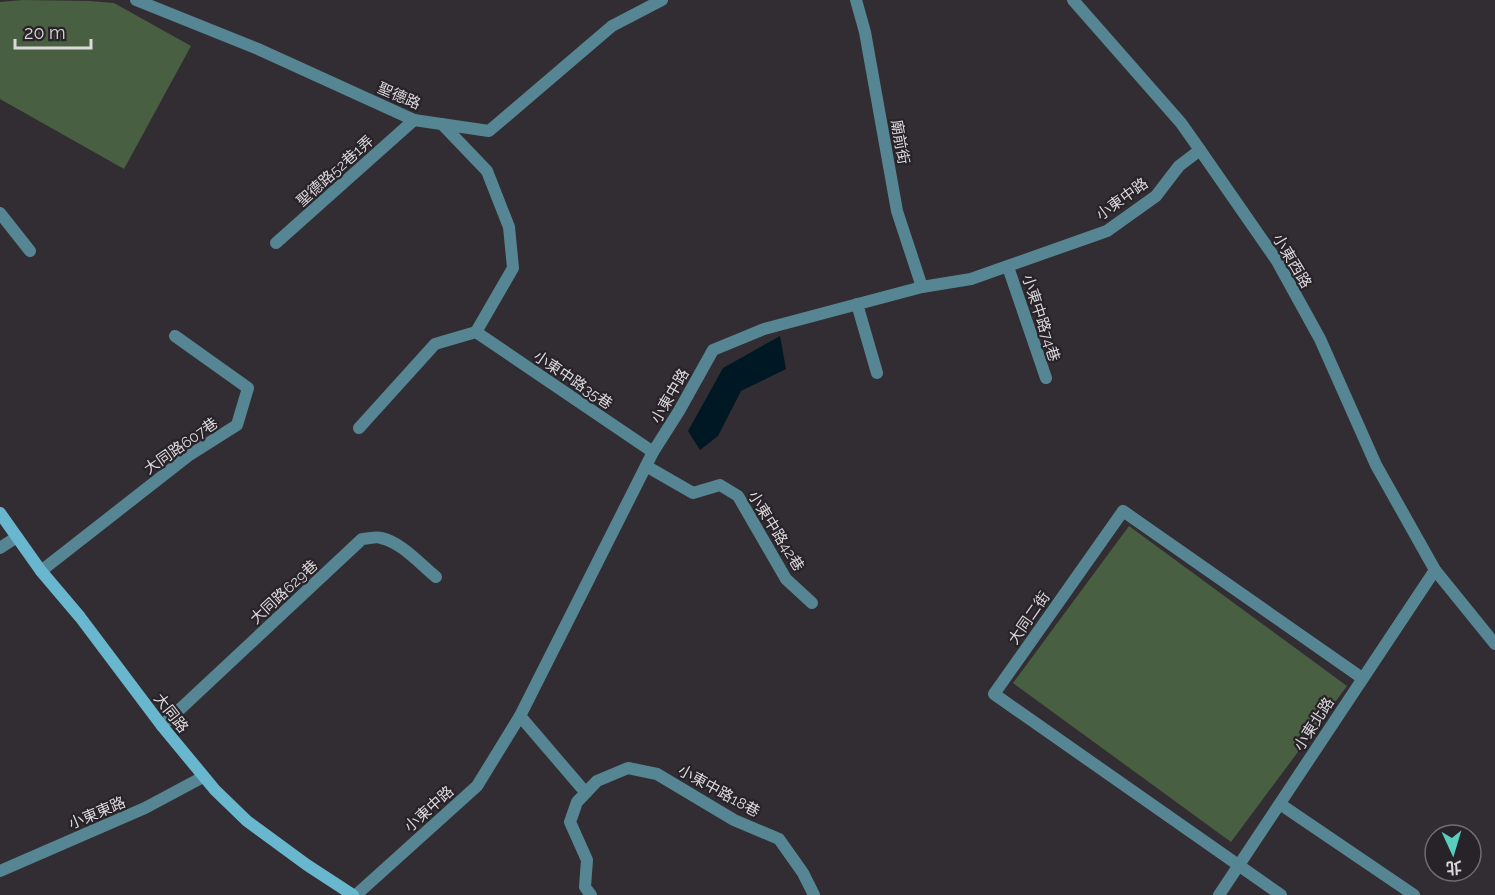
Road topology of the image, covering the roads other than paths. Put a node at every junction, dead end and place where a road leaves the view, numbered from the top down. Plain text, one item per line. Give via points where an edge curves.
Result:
1 (136, 0) edge
2 (662, 0) edge
3 (856, 0) edge
4 (1073, 0) edge
5 (414, 120) junction
6 (442, 124) junction
7 (1200, 150) junction
8 (0, 213) edge
9 (276, 243) dead end
10 (30, 251) dead end
11 (1008, 267) junction
12 (922, 287) junction
13 (856, 304) junction
14 (476, 332) junction
15 (175, 336) dead end
16 (877, 373) dead end
17 (1046, 378) dead end
18 (359, 428) dead end
19 (653, 452) junction
20 (646, 466) junction
21 (0, 513) edge
22 (17, 537) junction
23 (0, 548) edge
24 (1435, 570) junction
25 (41, 571) junction
26 (436, 577) dead end
27 (812, 603) dead end
28 (1495, 644) edge
29 (1362, 678) junction
30 (520, 716) junction
31 (162, 726) junction
32 (203, 777) junction
33 (586, 793) junction
34 (1280, 804) junction
35 (1239, 865) junction
36 (0, 871) edge
37 (354, 895) edge
38 (591, 895) edge
39 (814, 895) edge
40 (1219, 895) edge
41 (1281, 895) edge
42 (1414, 895) edge

1 - 5 street, 聖德路 via 258,49
2 - 6 street, 聖德路 via 612,26 489,131
3 - 12 street, 廟前街 via 897,211
4 - 7 street, 小東西路
5 - 6 street, 聖德路
5 - 9 street, 聖德路52巷1弄
6 - 14 street via 487,171 509,227 513,268
7 - 11 street, 小東中路 via 1179,166 1156,196 1107,231
7 - 24 street, 小東西路 via 1277,261 1320,339 1376,465
8 - 10 street
11 - 12 street, 小東中路 via 971,279
11 - 17 street, 小東中路74巷
12 - 13 street, 小東中路
13 - 16 street
13 - 19 street, 小東中路 via 764,329 713,350
14 - 18 street via 435,344
14 - 19 street, 小東中路35巷
15 - 25 street, 大同路607巷 via 248,388 237,425 188,456
19 - 20 street, 小東中路
20 - 27 street, 小東中路42巷 via 693,493 720,486 738,496 786,579
20 - 30 street, 小東中路
21 - 22 main road, 大同路
22 - 23 street
22 - 25 main road, 大同路
24 - 28 street, 小東西路
24 - 29 street, 小東北路
25 - 31 main road, 大同路
26 - 31 street, 大同路629巷 via 388,540 362,539
29 - 34 street, 小東北路
29 - 35 street, 大同二街 via 1123,511 994,694
30 - 33 street
30 - 37 street, 小東中路 via 477,786
31 - 32 main road, 大同路
32 - 36 street, 小東東路 via 145,808
32 - 37 main road, 大同路 via 247,821
33 - 38 street, 小東中路18巷 via 577,802 570,822 587,860 585,888
33 - 39 street, 小東中路18巷 via 597,781 628,768 657,774 734,820 779,839
34 - 35 street, 小東北路
34 - 42 street
35 - 40 street, 小東北路
35 - 41 street, 大同二街

